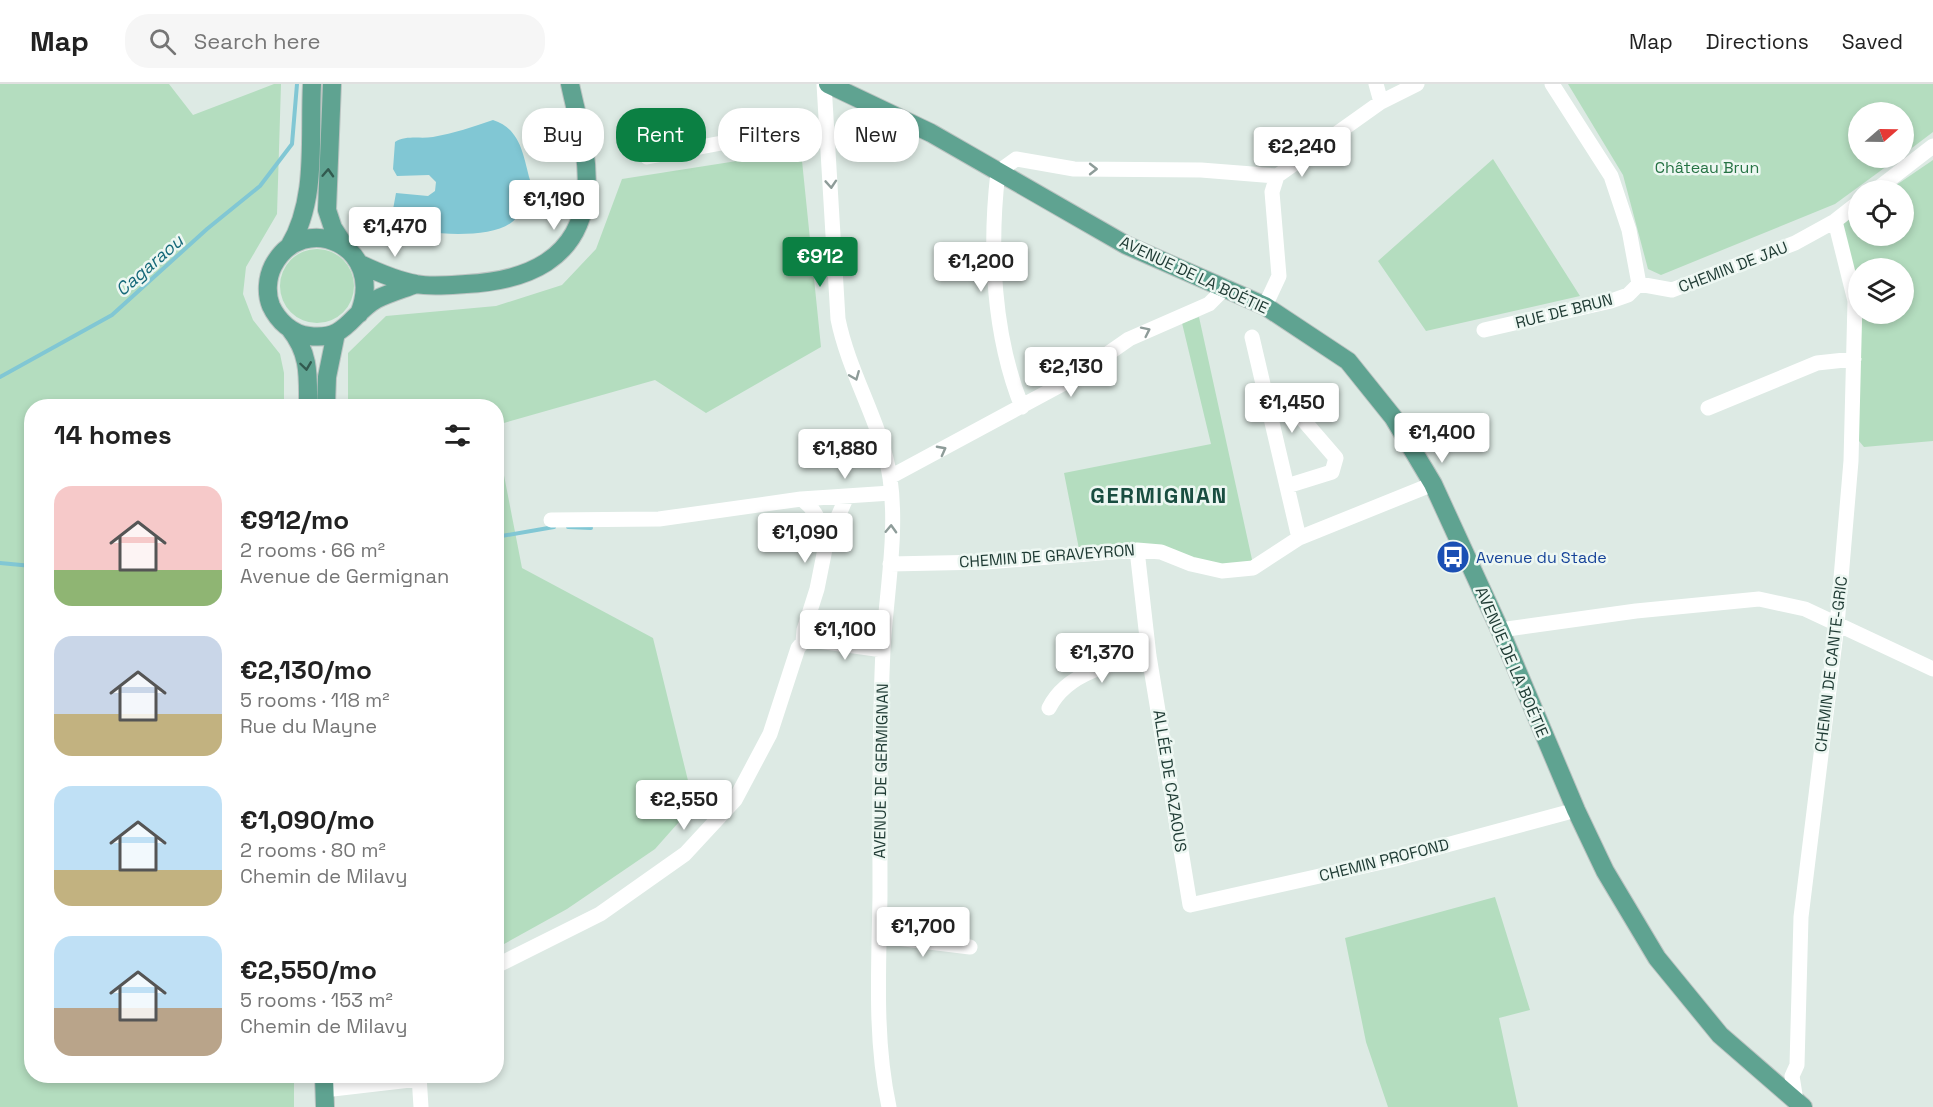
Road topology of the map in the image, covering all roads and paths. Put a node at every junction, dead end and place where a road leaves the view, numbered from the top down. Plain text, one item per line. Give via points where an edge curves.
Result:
1 (312, 84) edge
2 (332, 84) edge
3 (570, 84) edge
4 (826, 84) edge
5 (1376, 84) edge
6 (1417, 84) edge
7 (1552, 84) edge
8 (1381, 102) junction
9 (827, 130) junction
10 (706, 146) edge
11 (1933, 146) edge
12 (998, 172) junction
13 (1277, 176) junction
14 (1889, 180) edge
15 (1848, 211) edge
16 (1835, 221) junction
17 (289, 247) junction
18 (346, 248) junction
19 (360, 264) junction
20 (416, 284) junction
21 (1639, 284) junction
22 (1226, 287) junction
23 (1264, 306) junction
24 (359, 314) junction
25 (290, 329) junction
26 (1484, 330) dead end
27 (336, 333) junction
28 (1252, 337) dead end
29 (1854, 359) junction
30 (307, 399) edge
31 (326, 399) edge
32 (1267, 400) junction
33 (1022, 407) junction
34 (1708, 408) dead end
35 (890, 477) junction
36 (1433, 484) junction
37 (1287, 486) junction
38 (891, 493) junction
39 (847, 496) junction
40 (801, 499) junction
41 (551, 520) dead end
42 (1299, 538) junction
43 (825, 544) junction
44 (1137, 550) junction
45 (890, 564) junction
46 (1837, 624) junction
47 (1500, 630) junction
48 (803, 642) junction
49 (883, 650) junction
50 (1149, 656) junction
51 (1933, 669) edge
52 (1049, 708) dead end
53 (1576, 810) junction
54 (1190, 905) joint
55 (879, 936) junction
56 (970, 947) dead end
57 (504, 962) edge
58 (378, 1083) edge
59 (419, 1083) edge
60 (324, 1091) edge
61 (1799, 1105) edge
62 (421, 1107) edge
63 (889, 1107) edge

1 - 17 main road via 308,194 304,219
18 -> 2 main road via 327,210
3 - 20 main road via 586,169 586,193 581,217 564,248 536,270 511,279
4 - 9 street, AVENUE DE GERMIGNAN
4 - 12 main road, AVENUE DE LA BOÉTIE via 899,116
5 - 8 street
6 - 8 street
7 - 21 street via 1611,176 1629,230
8 - 13 street
9 - 10 street
9 -> 35 street, AVENUE DE GERMIGNAN via 838,319 845,351
11 - 14 street
12 -> 13 street via 1016,159 1074,169 1201,170
12 - 22 main road, AVENUE DE LA BOÉTIE via 1126,245
12 - 33 street via 994,269 1001,331
13 - 23 street via 1272,192 1279,276
15 - 16 street, CHEMIN DE JAU
16 - 21 street, CHEMIN DE JAU via 1795,243 1672,290
16 - 29 street, CHEMIN DE CANTE-GRIC via 1856,301
17 - 18 main road via 320,238
17 - 25 main road via 270,272 268,288 270,304
18 - 19 main road
19 - 20 main road
19 - 24 main road via 366,284
20 - 24 main road via 378,298
21 - 26 street, RUE DE BRUN via 1628,295 1611,301
22 - 23 main road, AVENUE DE LA BOÉTIE
33 -> 22 street via 1129,339 1209,304
23 - 36 main road, AVENUE DE LA BOÉTIE via 1348,361 1393,417
24 - 27 main road
25 - 27 main road via 305,336
25 -> 30 main road via 304,352
27 - 31 main road
28 - 32 street
29 - 34 street via 1817,363
29 - 46 street, CHEMIN DE CANTE-GRIC via 1851,461
32 - 37 street
32 - 37 street via 1286,400 1336,458 1332,472
35 -> 33 street
35 - 38 street, AVENUE DE GERMIGNAN
36 - 42 street, CHEMIN DE GRAVEYRON
36 - 47 main road, AVENUE DE LA BOÉTIE
37 - 42 street
38 - 39 street
45 -> 38 street, AVENUE DE GERMIGNAN
39 - 40 street
39 - 43 street
40 - 41 street via 658,519
40 - 43 street via 810,505 820,522
42 - 44 street, CHEMIN DE GRAVEYRON via 1253,568 1222,571 1161,552
43 - 48 street
44 - 45 street, CHEMIN DE GRAVEYRON via 986,562
44 - 50 street, ALLÉE DE CAZAOUS
45 - 49 street, AVENUE DE GERMIGNAN
46 - 47 street via 1804,609 1747,599
46 - 51 street
46 - 61 street, CHEMIN DE CANTE-GRIC via 1801,917 1797,1065 1792,1076
47 - 53 main road, AVENUE DE LA BOÉTIE
48 - 49 street
48 - 57 street via 770,734 735,800 685,854 600,914
49 - 55 street, AVENUE DE GERMIGNAN
50 - 52 street via 1103,664 1056,692
50 - 54 street, ALLÉE DE CAZAOUS
53 - 54 street, CHEMIN PROFOND via 1391,860
53 - 61 main road, AVENUE DE LA BOÉTIE via 1605,871 1657,958 1720,1035
55 - 56 street
55 - 63 street, AVENUE DE GERMIGNAN via 879,1032
58 - 60 street
59 - 62 street

